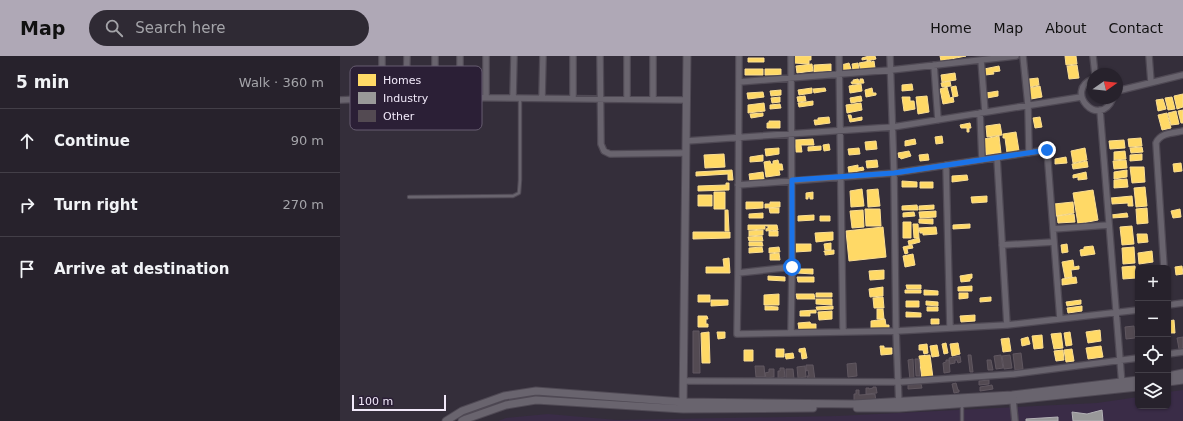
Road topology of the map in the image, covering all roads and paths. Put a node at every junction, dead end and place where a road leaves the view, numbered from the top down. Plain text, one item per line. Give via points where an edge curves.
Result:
1 (407, 56) edge
2 (486, 56) edge
3 (514, 56) edge
4 (543, 56) edge
5 (573, 56) edge
6 (600, 56) edge
7 (627, 56) edge
8 (653, 56) edge
9 (687, 56) edge
10 (739, 56) edge
11 (791, 56) edge
12 (839, 56) edge
13 (890, 56) edge
14 (1016, 56) edge
15 (1023, 56) edge
16 (1093, 56) edge
17 (1149, 56) edge
18 (981, 60) junction
19 (934, 65) junction
20 (407, 66) edge
21 (1094, 68) edge
22 (891, 70) junction
23 (839, 74) junction
24 (1183, 75) edge
25 (791, 78) junction
26 (739, 82) junction
27 (1151, 82) junction
28 (1087, 83) edge
29 (1123, 89) edge
30 (1081, 97) junction
31 (482, 98) edge
32 (486, 98) junction
33 (513, 98) junction
34 (520, 98) junction
35 (542, 98) junction
36 (573, 98) junction
37 (600, 99) junction
38 (627, 99) junction
39 (653, 99) junction
40 (340, 100) edge
41 (350, 100) edge
42 (687, 100) junction
43 (1111, 104) edge
44 (1028, 105) junction
45 (1100, 110) junction
46 (982, 113) junction
47 (938, 120) junction
48 (893, 127) junction
49 (840, 131) junction
50 (1183, 131) edge
51 (791, 134) junction
52 (738, 138) junction
53 (686, 141) junction
54 (686, 153) junction
55 (1029, 153) junction
56 (997, 158) junction
57 (982, 160) junction
58 (946, 165) junction
59 (894, 173) junction
60 (841, 177) junction
61 (792, 180) junction
62 (738, 184) junction
63 (409, 197) dead end
64 (1109, 225) junction
65 (1053, 229) junction
66 (1054, 242) junction
67 (1002, 245) junction
68 (1164, 265) edge
69 (792, 267) junction
70 (738, 273) junction
71 (1183, 303) edge
72 (1171, 305) edge
73 (1135, 310) edge
74 (1117, 313) junction
75 (1060, 319) junction
76 (1006, 324) junction
77 (950, 328) junction
78 (896, 331) junction
79 (843, 332) junction
80 (791, 333) junction
81 (1183, 352) edge
82 (1171, 354) edge
83 (1135, 358) edge
84 (1120, 361) junction
85 (1183, 373) edge
86 (1171, 375) edge
87 (1183, 380) edge
88 (684, 381) junction
89 (1135, 381) edge
90 (899, 382) junction
91 (1171, 382) edge
92 (1122, 386) junction
93 (1135, 387) edge
94 (1013, 400) junction
95 (962, 401) junction
96 (899, 405) junction
97 (683, 406) junction
98 (446, 421) edge
99 (462, 421) edge
100 (962, 421) edge
101 (1015, 421) edge

1 - 20 street
2 - 32 street
3 - 33 street
4 - 35 street
5 - 36 street
6 - 37 street
7 - 38 street
8 - 39 street
9 - 42 street
10 - 26 street
11 - 25 street
12 - 23 street
13 - 22 street
14 - 18 street
15 - 44 street
16 - 21 street
17 - 27 street
18 - 19 street
18 - 46 street
19 - 22 street
19 - 47 street
22 - 23 street
22 - 48 street
23 - 25 street
23 - 49 street
24 - 27 street
25 - 26 street
25 - 51 street
26 - 52 street
27 - 29 street
28 - 30 street via 1082,89
30 - 44 street
30 - 45 street via 1092,110
31 - 32 street
32 - 33 street
33 - 34 street
34 - 35 street
34 - 63 lane via 520,180 517,195
35 - 36 street
36 - 37 street
37 - 38 street
37 - 54 street via 601,144 604,151 610,154
38 - 39 street
39 - 42 street
40 - 41 street
42 - 53 street
43 - 45 street
44 - 46 street
44 - 55 street
45 - 64 street
46 - 47 street
46 - 57 street
47 - 48 street
48 - 49 street
48 - 59 street
49 - 51 street
49 - 60 street
50 - 68 street via 1164,135 1158,138 1156,143
51 - 52 street
51 - 61 street
52 - 53 street
52 - 62 street
53 - 54 street
54 - 88 street
55 - 56 street
55 - 65 street via 1047,150
56 - 57 street
56 - 67 street
57 - 58 street
58 - 59 street
58 - 77 street
59 - 60 street
59 - 78 street
60 - 61 street
60 - 79 street
61 - 62 street
61 - 69 street
62 - 70 street
64 - 65 street
64 - 74 street
65 - 66 street
66 - 67 street
66 - 75 street
67 - 76 street
69 - 70 street
69 - 80 street
70 - 80 street via 737,334
71 - 72 street
73 - 74 street
74 - 75 street
74 - 84 street
75 - 76 street
76 - 77 street
77 - 78 street
78 - 79 street
78 - 90 street
79 - 80 street
81 - 82 street
83 - 84 street
84 - 90 street via 1014,374
84 - 92 street
85 - 86 street
87 - 91 street
88 - 90 street
88 - 97 street
89 - 92 street
90 - 96 street
92 - 93 street
92 - 94 street
92 - 95 street
94 - 95 street
94 - 101 street
95 - 96 street
95 - 100 lane
96 - 97 street
97 - 98 street via 536,391 504,396 462,411
97 - 99 street via 536,400 506,405

